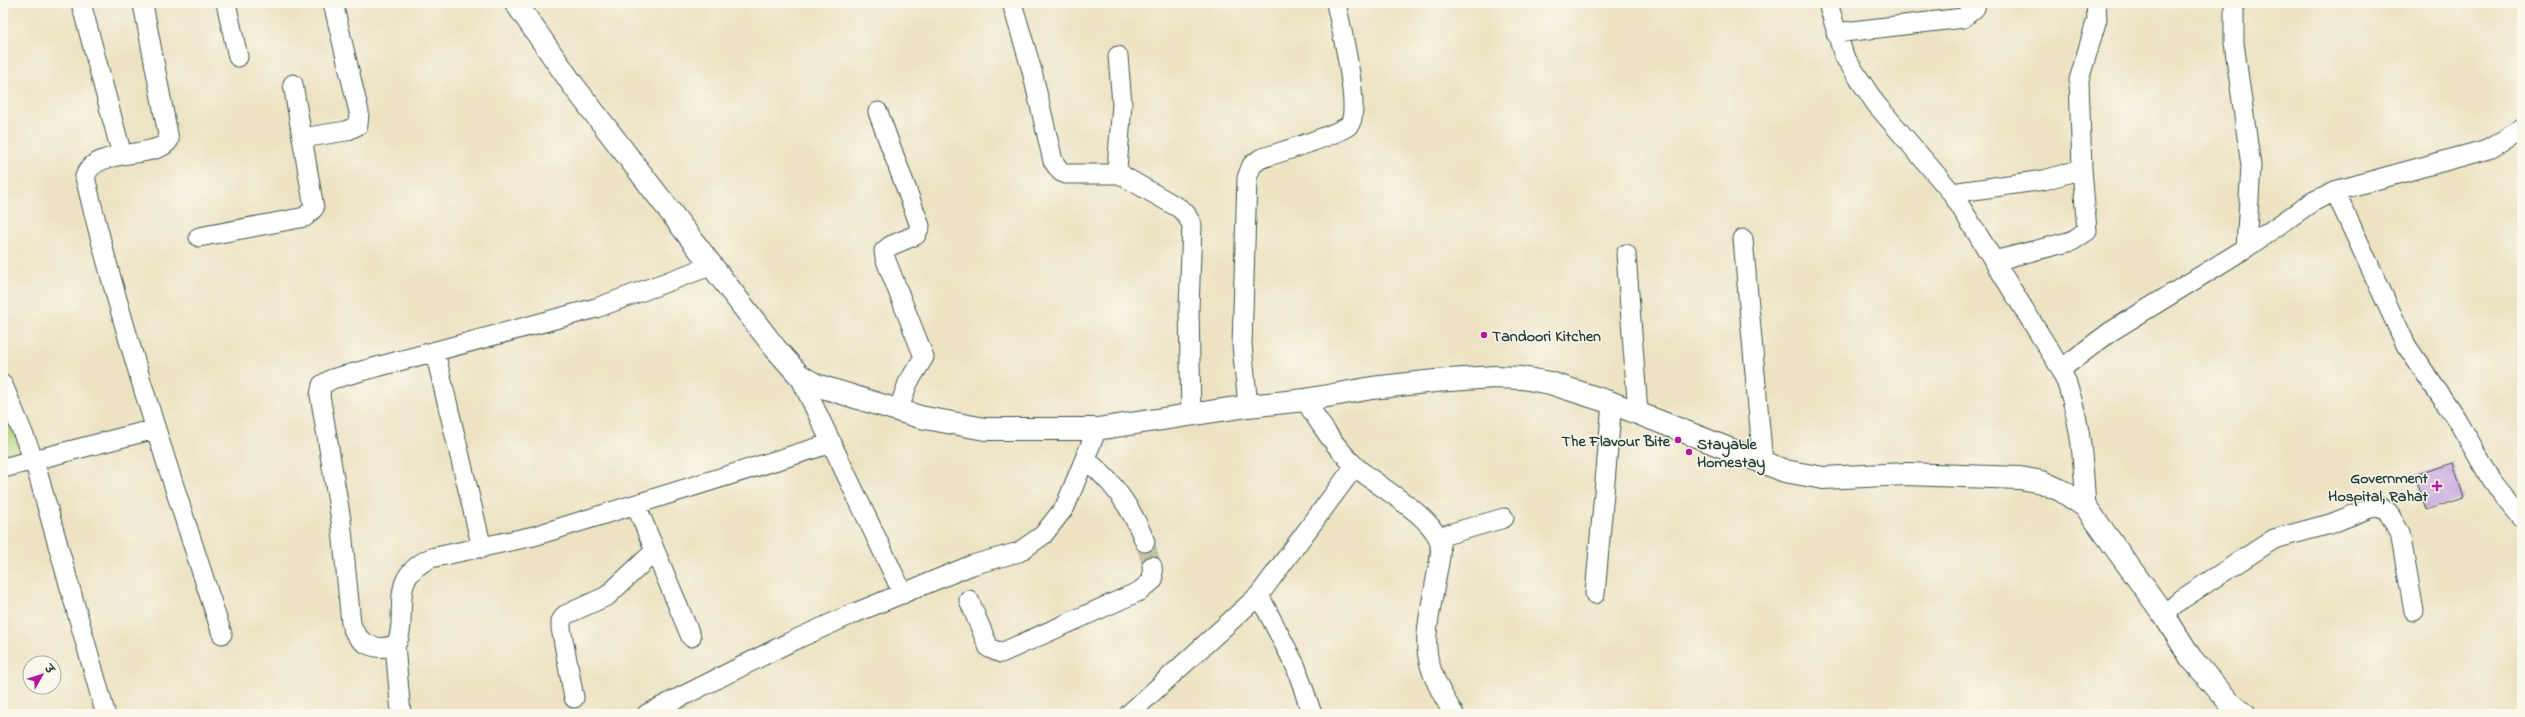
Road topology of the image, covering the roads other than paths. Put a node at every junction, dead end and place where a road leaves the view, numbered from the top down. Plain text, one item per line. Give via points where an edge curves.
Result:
1 (81, 3) edge
2 (226, 3) edge
3 (333, 3) edge
4 (516, 3) edge
5 (1012, 3) edge
6 (1336, 3) edge
7 (1828, 3) edge
8 (1976, 3) edge
9 (2096, 3) edge
10 (2234, 3) edge
11 (143, 4) edge
12 (1836, 33) junction
13 (1118, 56) dead end
14 (238, 57) dead end
15 (293, 84) dead end
16 (878, 112) dead end
17 (2522, 129) edge
18 (302, 138) junction
19 (122, 155) junction
20 (2082, 169) junction
21 (1120, 174) junction
22 (2335, 191) junction
23 (1952, 194) junction
24 (199, 237) dead end
25 (1744, 239) dead end
26 (2246, 248) junction
27 (1626, 254) dead end
28 (1994, 261) junction
29 (713, 265) junction
30 (435, 352) junction
31 (2061, 370) junction
32 (799, 375) junction
33 (3, 385) edge
34 (1305, 400) junction
35 (1612, 403) junction
36 (1248, 406) junction
37 (898, 412) junction
38 (1638, 413) junction
39 (1191, 414) junction
40 (155, 429) junction
41 (1098, 429) junction
42 (832, 443) junction
43 (34, 460) junction
44 (1086, 460) junction
45 (1763, 462) junction
46 (1355, 466) junction
47 (3, 468) edge
48 (636, 504) junction
49 (2086, 507) junction
50 (1504, 518) dead end
51 (2522, 518) edge
52 (1438, 537) junction
53 (1145, 542) tunnel mouth
54 (482, 548) junction
55 (655, 551) junction
56 (1152, 566) tunnel mouth
57 (904, 594) junction
58 (1259, 594) junction
59 (1595, 594) dead end
60 (969, 600) dead end
61 (2414, 611) dead end
62 (2164, 615) junction
63 (222, 634) dead end
64 (692, 637) dead end
65 (395, 645) junction
66 (574, 698) dead end
67 (104, 712) dead end
68 (400, 714) edge
69 (647, 714) edge
70 (1129, 714) edge
71 (1312, 714) edge
72 (1454, 714) edge
73 (2246, 714) edge

1 - 19 street
2 - 14 street
3 - 18 street via 359,112 358,125 346,131
4 - 29 street via 573,85
5 - 21 street via 1032,71 1053,161 1061,172 1066,174
6 - 36 street via 1353,96 1352,120 1333,133 1260,158 1252,165 1247,178 1242,345
7 - 12 street
8 - 12 street via 1975,8 1963,18
9 - 20 street via 2097,19 2079,80
10 - 26 street via 2234,43 2251,166
11 - 19 street via 168,140 165,144
12 - 23 street via 1844,56 1876,104
13 - 21 street via 1122,104 1116,161
15 - 18 street
16 - 37 street via 920,226 916,235 884,251 924,357 908,383
17 - 22 street via 2488,149
18 - 24 street via 314,202 310,214
19 - 40 street via 97,161 85,177 99,235
20 - 23 street via 2044,180
20 - 28 street via 2087,231 2072,240
21 - 39 street via 1160,195 1183,211 1190,220
22 - 26 street via 2306,206
22 - 51 street via 2406,345 2460,423 2492,481
23 - 28 street
25 - 45 street
26 - 31 street via 2110,332
27 - 38 street
28 - 31 street
29 - 30 street via 596,308
29 - 32 street via 775,348
30 - 54 street
30 - 65 street via 332,379 322,385 320,390 341,520 353,632 365,645
31 - 49 street via 2072,392 2078,417
32 - 37 street via 816,385
32 - 42 street
33 - 43 street
34 - 35 street via 1372,388 1494,377 1550,383
34 - 36 street
34 - 46 street via 1323,429
35 - 38 street
35 - 59 street
36 - 39 street
37 - 41 street via 985,429
38 - 45 street
39 - 41 street
40 - 43 street
40 - 63 street
41 - 44 street
42 - 48 street
42 - 57 street
43 - 47 street
43 - 67 street
44 - 53 street via 1115,486 1138,523
44 - 57 street via 1065,507 1043,535 1019,552 972,565
45 - 49 street via 1785,471 1823,478 1906,474 2020,478 2042,482 2062,491
46 - 52 street via 1422,519
46 - 58 street
48 - 54 street via 534,536
48 - 55 street
49 - 62 street
50 - 52 street
52 - 72 street via 1440,552 1425,646 1437,688
54 - 65 street via 431,558 412,569 402,594 400,635
55 - 64 street
55 - 66 street via 607,596 562,618 561,628
56 - 60 street via 1153,580 1140,591 1001,653 989,648
57 - 69 street via 788,643
58 - 70 street
58 - 71 street via 1296,667
61 - 62 street via 2400,532 2388,512 2379,507 2274,539 2182,599
62 - 73 street via 2190,658 2229,702
65 - 68 street

